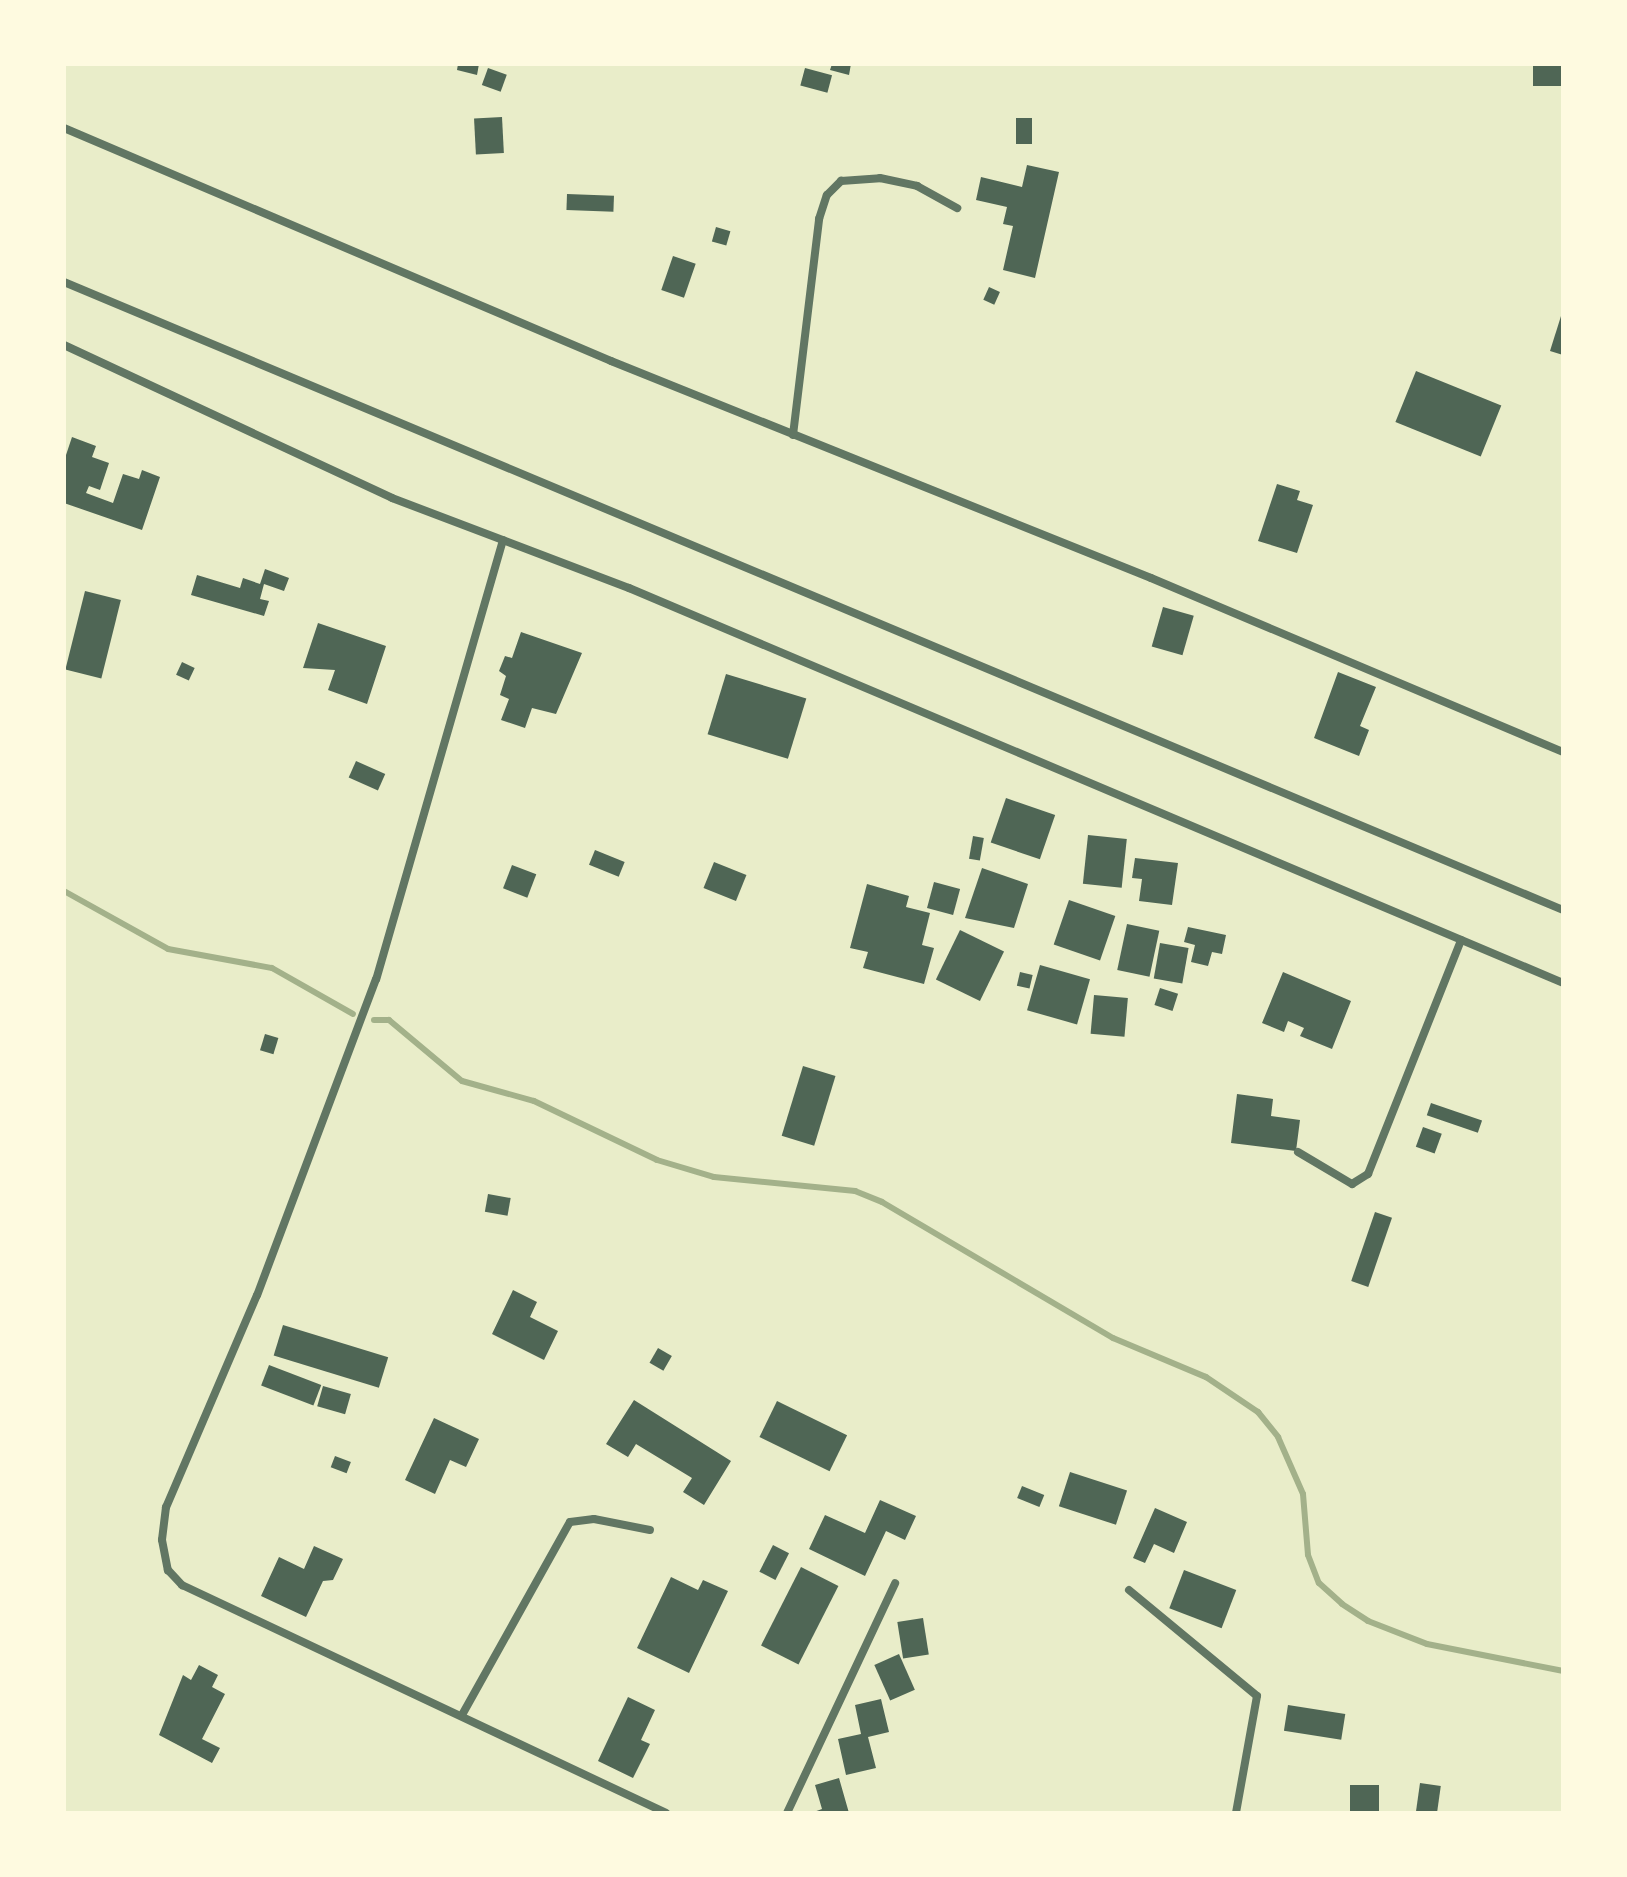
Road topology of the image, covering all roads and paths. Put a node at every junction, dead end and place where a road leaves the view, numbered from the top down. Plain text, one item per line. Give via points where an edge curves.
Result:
1 (64, 128) edge
2 (957, 208) dead end
3 (64, 282) edge
4 (64, 345) edge
5 (793, 435) junction
6 (503, 540) junction
7 (1563, 752) edge
8 (1563, 910) edge
9 (1461, 940) junction
10 (1563, 983) edge
11 (1298, 1152) dead end
12 (650, 1530) dead end
13 (895, 1583) dead end
14 (1129, 1590) dead end
15 (462, 1715) junction
16 (666, 1813) edge
17 (787, 1813) edge
18 (1236, 1813) edge

1 - 5 street
2 - 5 street via 917,186 880,178 841,181 827,195 819,219
3 - 8 street
4 - 6 street via 392,498
5 - 7 street via 1151,578
6 - 9 street via 629,588
6 - 15 street via 376,979 257,1295 166,1507 162,1540 168,1570 182,1585
9 - 10 street
9 - 11 street via 1368,1174 1352,1184
12 - 15 street via 594,1519 570,1522
13 - 17 street
14 - 18 street via 1257,1696
15 - 16 street

